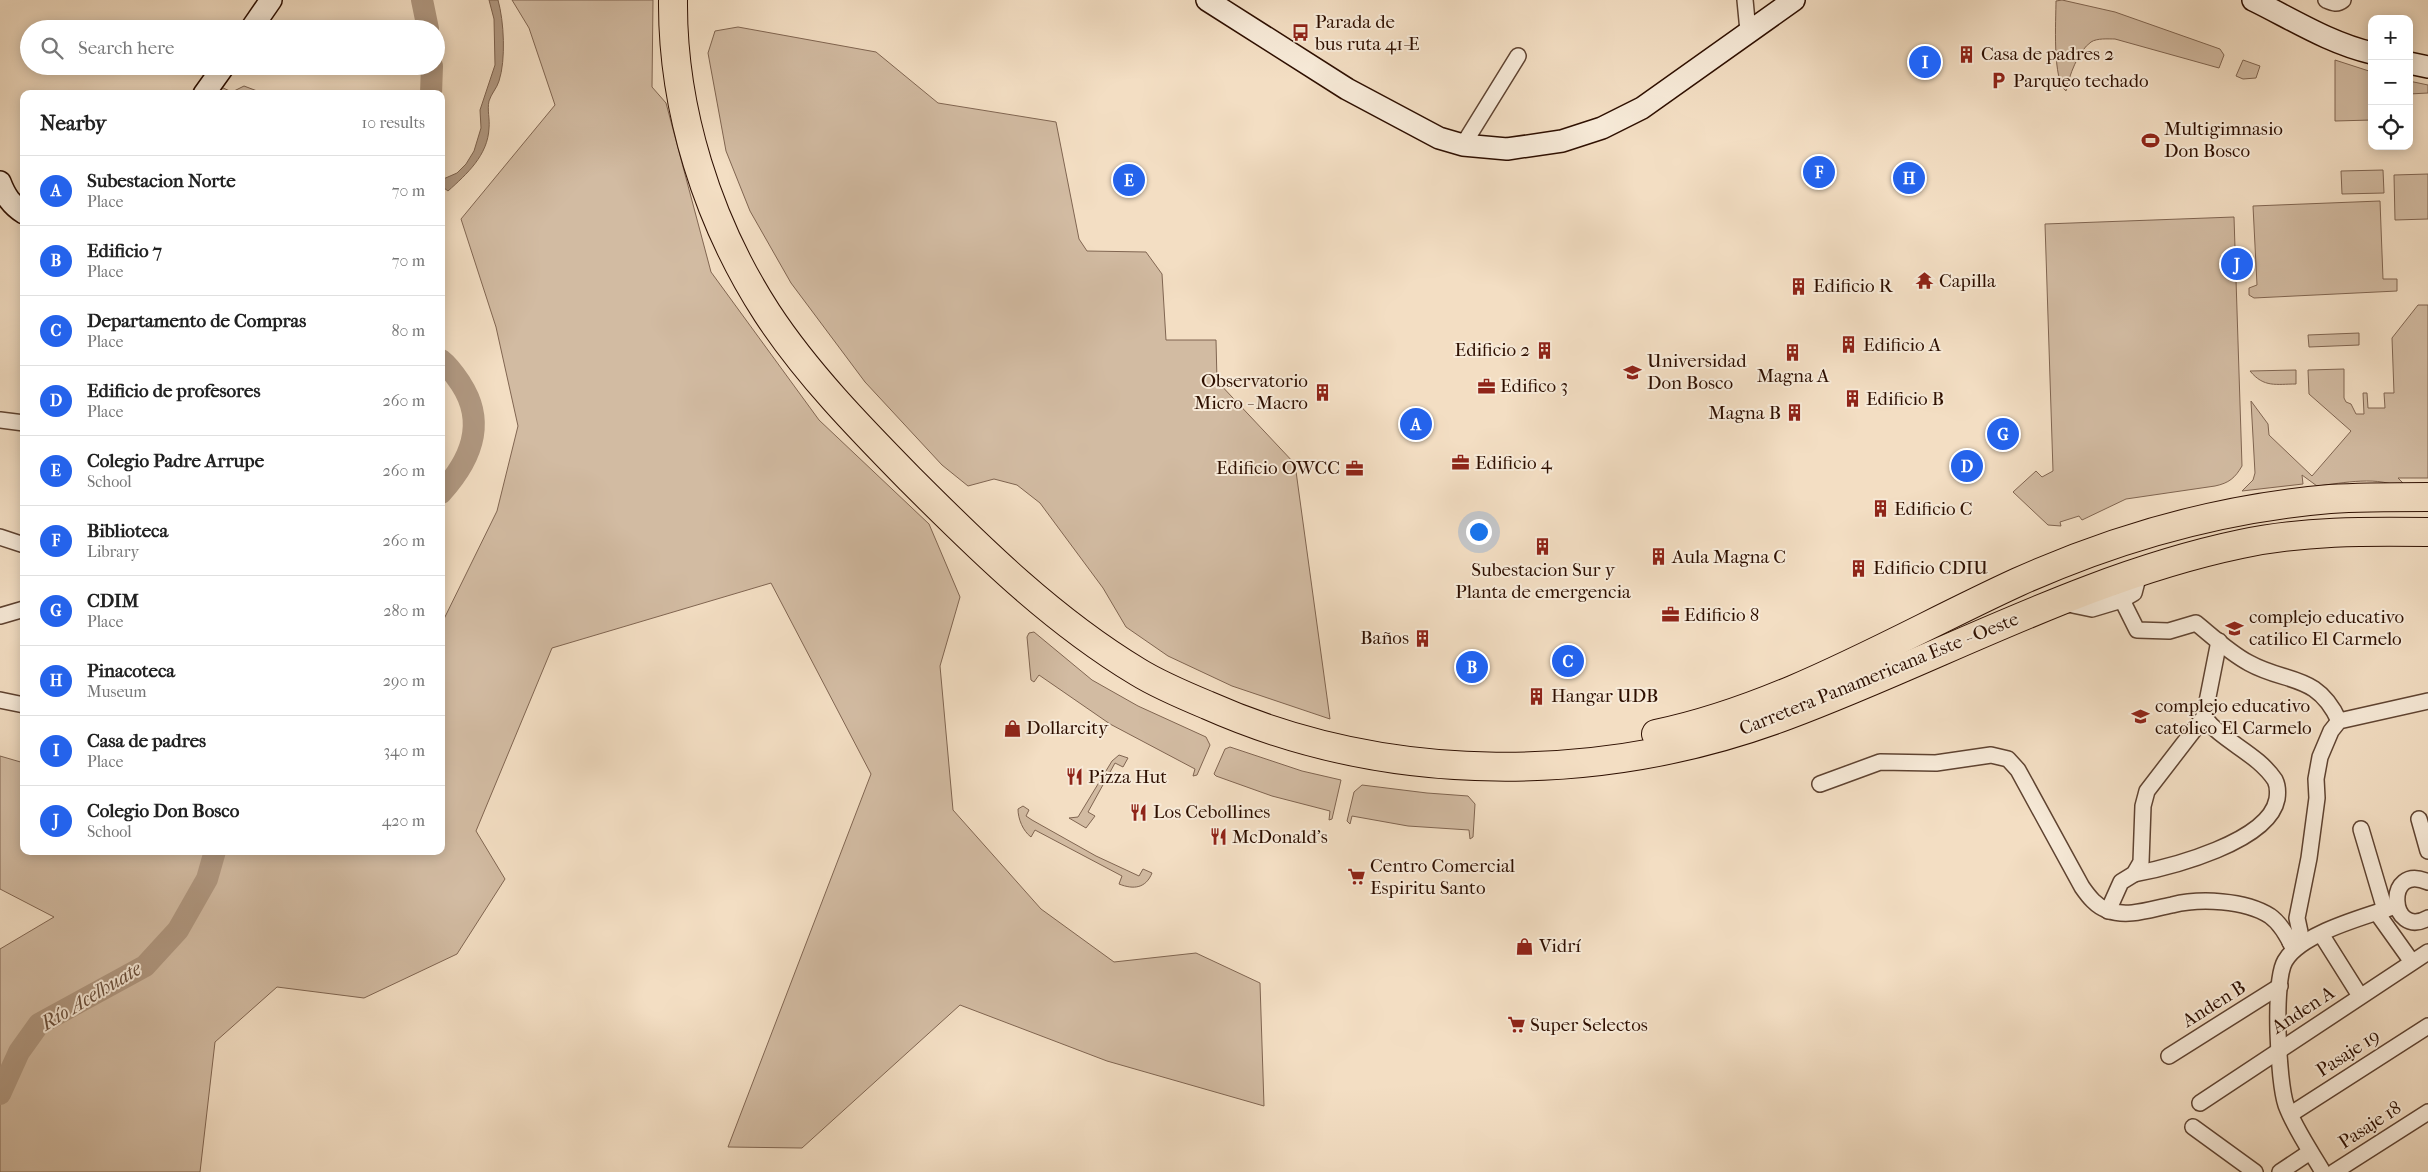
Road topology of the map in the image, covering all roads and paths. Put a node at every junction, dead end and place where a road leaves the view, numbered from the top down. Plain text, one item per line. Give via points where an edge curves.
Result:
1 (271, 0) edge
2 (673, 0) edge
3 (691, 0) edge
4 (1207, 0) edge
5 (1745, 0) edge
6 (1794, 0) edge
7 (2254, 0) edge
8 (257, 20) edge
9 (1748, 31) junction
10 (2368, 53) edge
11 (1518, 56) dead end
12 (2413, 64) edge
13 (2428, 67) edge
14 (218, 75) edge
15 (207, 90) edge
16 (1463, 145) junction
17 (0, 182) edge
18 (20, 210) edge
19 (0, 420) edge
20 (20, 422) edge
21 (2428, 497) edge
22 (2428, 532) edge
23 (0, 537) edge
24 (20, 544) edge
25 (2139, 574) junction
26 (2122, 600) junction
27 (2059, 602) junction
28 (20, 610) edge
29 (4, 615) edge
30 (20, 621) edge
31 (2219, 641) junction
32 (0, 700) edge
33 (2428, 701) edge
34 (20, 704) edge
35 (2204, 717) junction
36 (2339, 721) junction
37 (1820, 784) dead end
38 (2419, 819) dead end
39 (2361, 829) dead end
40 (2428, 851) edge
41 (2134, 874) junction
42 (2428, 882) edge
43 (2108, 910) junction
44 (2386, 910) junction
45 (2428, 918) edge
46 (2321, 934) junction
47 (2292, 946) junction
48 (2428, 952) edge
49 (2412, 962) junction
50 (2280, 986) junction
51 (2360, 996) junction
52 (2428, 1026) edge
53 (2280, 1049) junction
54 (2169, 1056) dead end
55 (2200, 1103) dead end
56 (2428, 1112) edge
57 (2290, 1114) junction
58 (2193, 1127) dead end
59 (2310, 1152) junction
60 (2247, 1170) edge
61 (2280, 1172) edge
62 (2323, 1172) edge
63 (2334, 1172) edge

1 - 8 main road
2 - 27 highway, Carretera Panamericana Este - Oeste via 680,87 706,188 740,266 793,349 878,446 966,535 1049,610 1140,673 1222,712 1268,730 1327,747 1382,758 1463,766 1600,761 1698,743 1784,717
3 - 21 highway, Carretera Panamericana Este - Oeste via 701,106 728,200 743,236 774,292 795,326 826,365 917,465 993,539 1074,610 1184,678 1273,716 1310,727 1383,743 1482,751 1566,749 1635,738 1707,721 1803,686 2020,582 2066,562 2162,529 2212,516 2311,501
4 - 16 main road via 1347,89 1440,138
5 - 9 street
6 - 9 main road
7 - 10 main road via 2325,37
9 - 16 main road via 1642,108 1602,128 1562,141 1524,148 1489,149
11 - 16 street
12 - 13 main road
14 - 15 main road
17 - 18 main road via 5,194
19 - 20 street
22 - 25 highway, Carretera Panamericana Este - Oeste via 2325,533 2286,537 2197,555
23 - 24 street
25 - 26 street via 2134,593
25 - 27 highway, Carretera Panamericana Este - Oeste
26 - 27 street via 2092,609
26 - 31 street via 2137,630 2169,631 2196,623
28 - 29 street
29 - 30 street
31 - 35 street
31 - 36 street via 2248,663 2315,689 2331,704
32 - 34 street
33 - 36 street
35 - 41 street via 2148,790 2143,806 2141,862
35 - 41 street via 2215,731 2267,770 2278,792 2272,811 2264,823 2221,848 2167,868
36 - 47 street via 2320,757 2309,858 2297,918 2300,932
37 - 43 street via 1880,762 1936,762 1991,755 2008,758 2018,770 2082,887 2093,901
38 - 40 street
39 - 44 street
41 - 43 street via 2121,882
42 - 44 street via 2413,879 2404,883
43 - 47 street via 2130,914 2174,904 2227,903 2270,916
44 - 45 street via 2410,920
44 - 46 street
44 - 49 street
46 - 47 street
46 - 51 street
47 - 50 street via 2280,976
48 - 49 street, Anden A
49 - 51 street, Anden A
50 - 53 street
50 - 54 street, Anden B
51 - 53 street, Anden A
52 - 57 street, Pasaje 19
53 - 55 street, Anden A
53 - 57 street
56 - 63 street, Pasaje 18
57 - 59 street
58 - 60 street
59 - 61 street
59 - 62 street

